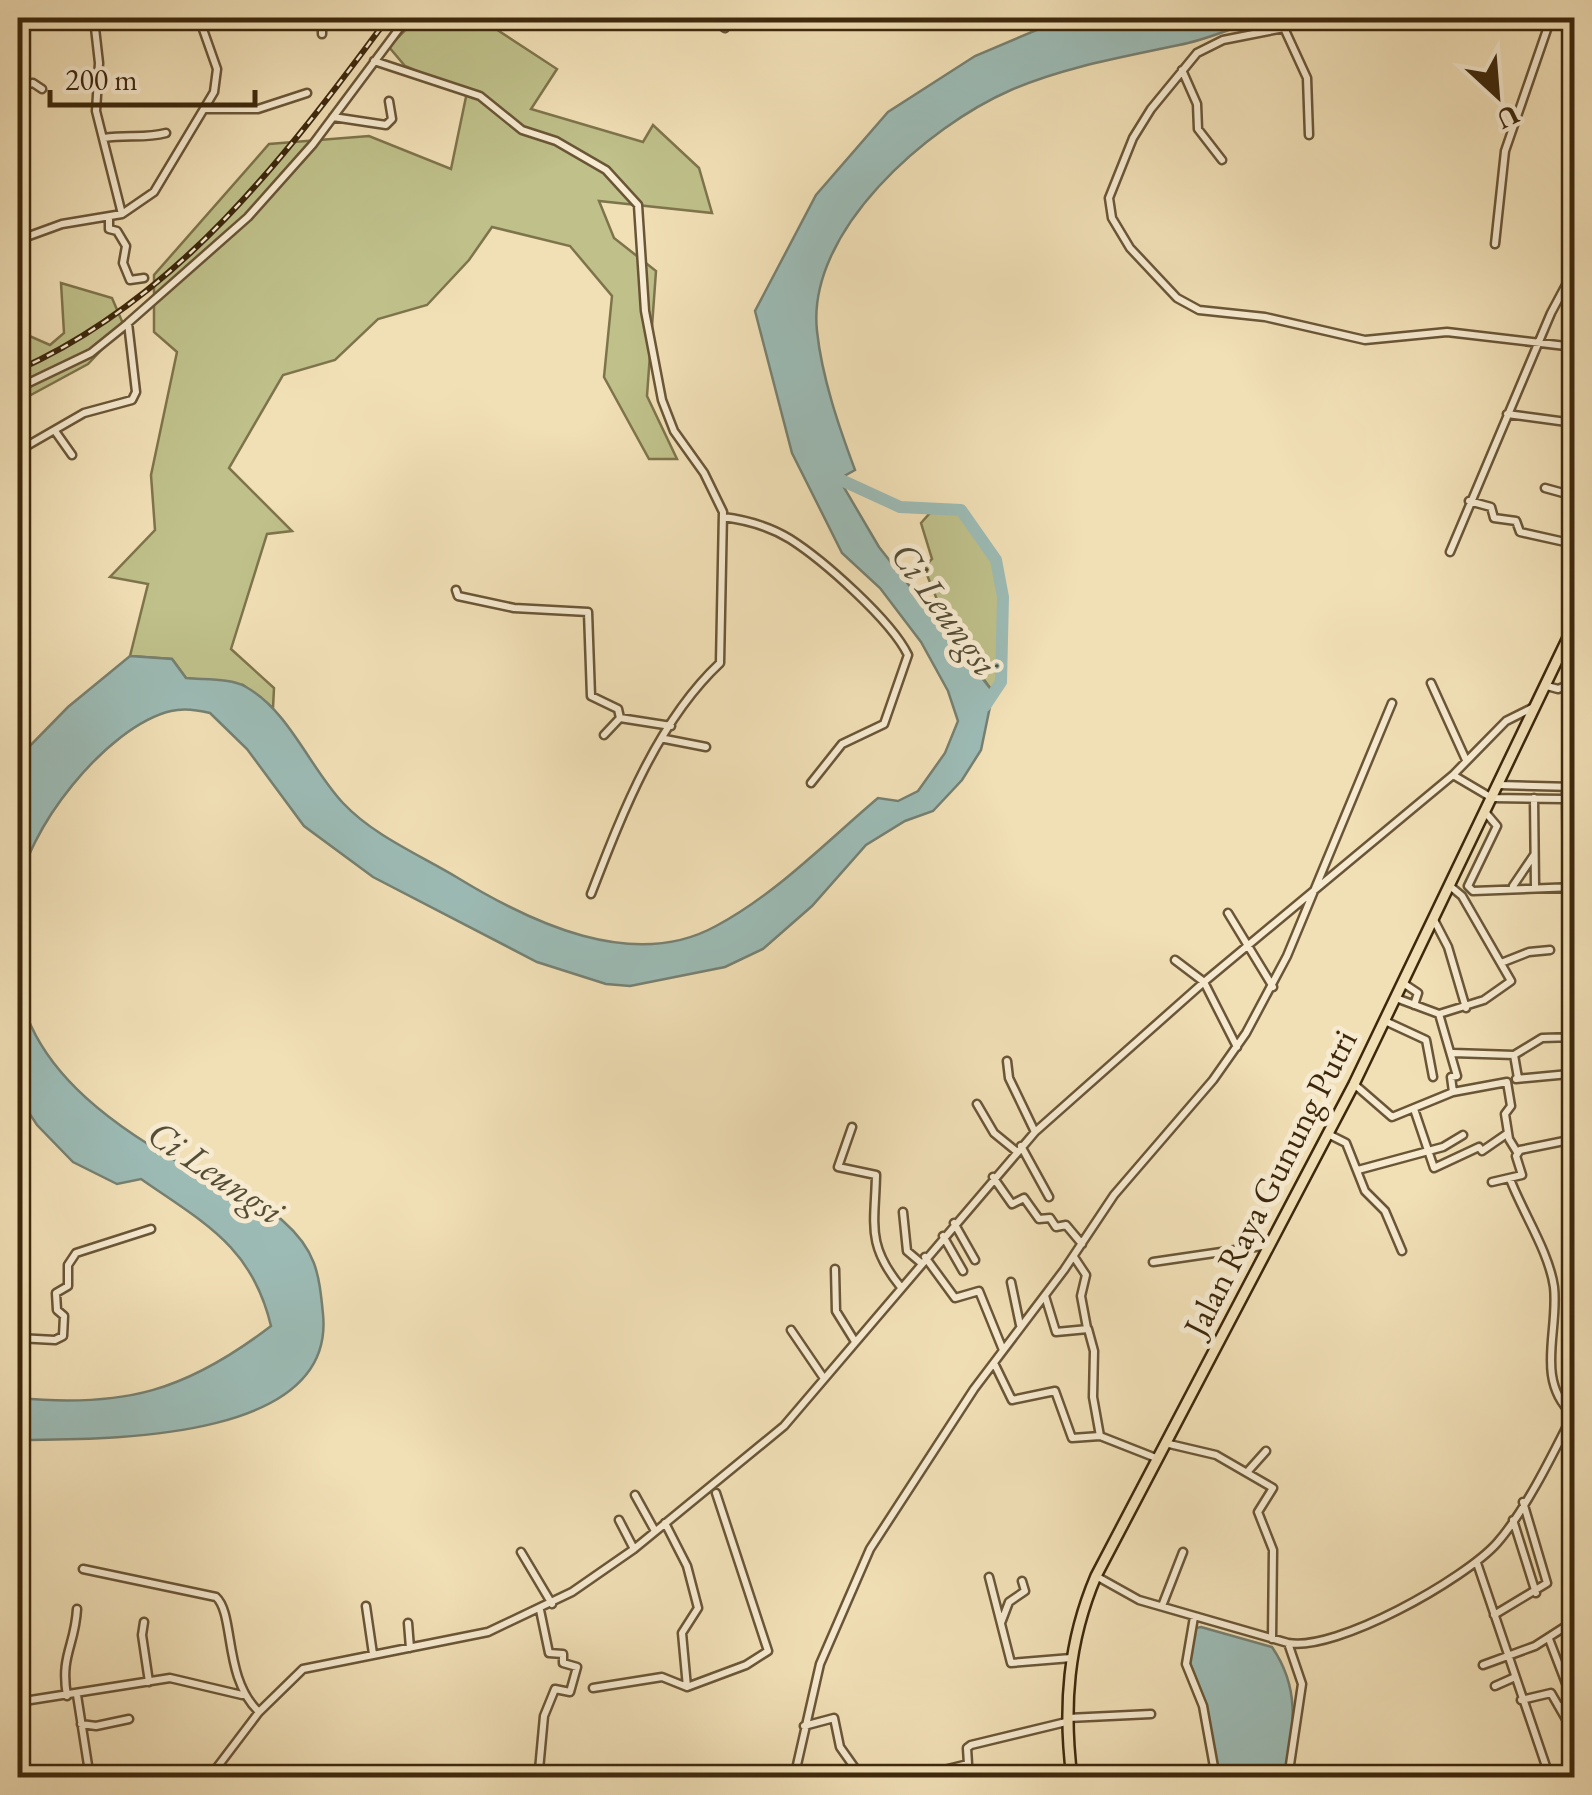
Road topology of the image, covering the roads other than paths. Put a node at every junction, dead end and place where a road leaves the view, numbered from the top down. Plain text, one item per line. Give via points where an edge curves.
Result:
1 (27, 18) edge
2 (200, 18) edge
3 (322, 18) edge
4 (407, 18) edge
5 (710, 18) edge
6 (1551, 18) edge
7 (18, 23) edge
8 (95, 28) dead end
9 (726, 28) dead end
10 (322, 34) dead end
11 (374, 61) junction
12 (1182, 70) junction
13 (18, 86) edge
14 (42, 89) dead end
15 (307, 92) dead end
16 (389, 102) dead end
17 (205, 109) junction
18 (333, 117) junction
19 (166, 133) dead end
20 (1310, 135) dead end
21 (104, 138) junction
22 (1222, 160) dead end
23 (122, 214) junction
24 (109, 218) junction
25 (18, 240) edge
26 (1495, 244) dead end
27 (1574, 270) edge
28 (144, 278) dead end
29 (128, 323) junction
30 (1540, 343) junction
31 (1574, 348) edge
32 (18, 388) edge
33 (1507, 414) junction
34 (1574, 422) edge
35 (56, 430) junction
36 (18, 450) edge
37 (72, 456) dead end
38 (1545, 488) dead end
39 (1574, 496) edge
40 (1469, 501) junction
41 (723, 517) junction
42 (1574, 544) edge
43 (1450, 552) dead end
44 (456, 590) dead end
45 (1574, 625) edge
46 (1574, 683) edge
47 (1431, 684) dead end
48 (1547, 686) junction
49 (1392, 702) dead end
50 (1536, 706) junction
51 (620, 718) junction
52 (671, 726) junction
53 (604, 735) dead end
54 (665, 739) junction
55 (706, 748) dead end
56 (1466, 760) junction
57 (1453, 775) junction
58 (811, 783) dead end
59 (1498, 785) junction
60 (1570, 787) edge
61 (1492, 798) junction
62 (1534, 798) junction
63 (1564, 799) junction
64 (1486, 813) junction
65 (1571, 834) edge
66 (1535, 854) junction
67 (1453, 880) junction
68 (1470, 882) junction
69 (1535, 886) junction
70 (1512, 887) junction
71 (1571, 887) edge
72 (591, 894) dead end
73 (1307, 900) junction
74 (1228, 913) dead end
75 (1434, 920) junction
76 (1571, 934) edge
77 (1249, 944) junction
78 (1550, 950) dead end
79 (1176, 960) dead end
80 (1501, 963) junction
81 (1204, 982) junction
82 (1404, 983) junction
83 (1572, 983) edge
84 (1273, 987) junction
85 (1396, 998) junction
86 (1414, 1005) junction
87 (1466, 1008) junction
88 (1439, 1014) junction
89 (1385, 1021) junction
90 (1571, 1037) edge
91 (1237, 1047) junction
92 (1452, 1053) junction
93 (1514, 1055) junction
94 (1007, 1061) dead end
95 (1569, 1074) junction
96 (1432, 1077) dead end
97 (1518, 1078) junction
98 (1507, 1082) junction
99 (1354, 1084) junction
100 (1574, 1086) edge
101 (1453, 1092) junction
102 (977, 1104) dead end
103 (1414, 1109) junction
104 (852, 1127) dead end
105 (1035, 1132) junction
106 (1508, 1133) junction
107 (1326, 1134) junction
108 (1462, 1135) dead end
109 (1574, 1139) edge
110 (1018, 1148) junction
111 (1427, 1152) junction
112 (1517, 1152) junction
113 (1358, 1170) junction
114 (993, 1177) junction
115 (1510, 1179) junction
116 (1492, 1182) dead end
117 (1049, 1197) dead end
118 (904, 1212) dead end
119 (954, 1223) junction
120 (151, 1229) dead end
121 (943, 1236) junction
122 (1082, 1244) junction
123 (1269, 1246) junction
124 (1402, 1251) dead end
125 (1074, 1257) junction
126 (923, 1260) junction
127 (974, 1260) dead end
128 (1153, 1262) dead end
129 (835, 1269) dead end
130 (964, 1272) dead end
131 (1011, 1282) dead end
132 (900, 1286) junction
133 (1045, 1295) junction
134 (1020, 1326) junction
135 (1086, 1328) junction
136 (791, 1330) dead end
137 (18, 1338) edge
138 (854, 1340) junction
139 (1003, 1350) junction
140 (994, 1363) junction
141 (822, 1377) junction
142 (1573, 1413) edge
143 (1567, 1433) junction
144 (1100, 1436) junction
145 (1164, 1442) junction
146 (1574, 1448) edge
147 (1266, 1451) dead end
148 (1156, 1458) junction
149 (1249, 1470) junction
150 (716, 1494) dead end
151 (635, 1495) dead end
152 (1523, 1501) junction
153 (1512, 1519) junction
154 (619, 1520) dead end
155 (665, 1523) junction
156 (655, 1531) junction
157 (634, 1549) junction
158 (521, 1552) dead end
159 (1182, 1552) dead end
160 (1477, 1562) junction
161 (84, 1569) dead end
162 (1096, 1576) junction
163 (989, 1577) dead end
164 (1022, 1581) dead end
165 (1536, 1592) junction
166 (552, 1604) junction
167 (366, 1606) dead end
168 (1162, 1606) junction
169 (77, 1610) dead end
170 (540, 1610) junction
171 (1493, 1615) junction
172 (1194, 1617) junction
173 (144, 1622) dead end
174 (1574, 1622) edge
175 (408, 1623) dead end
176 (1000, 1624) junction
177 (1272, 1639) junction
178 (1548, 1639) junction
179 (1288, 1643) junction
180 (410, 1648) junction
181 (372, 1654) junction
182 (1072, 1658) junction
183 (1506, 1658) junction
184 (1483, 1665) dead end
185 (1513, 1678) junction
186 (149, 1682) junction
187 (1495, 1686) dead end
188 (687, 1687) junction
189 (592, 1688) dead end
190 (76, 1695) junction
191 (66, 1696) junction
192 (242, 1696) junction
193 (1521, 1700) junction
194 (18, 1702) edge
195 (1560, 1707) junction
196 (259, 1712) junction
197 (1151, 1714) dead end
198 (129, 1719) dead end
199 (1066, 1720) junction
200 (81, 1724) junction
201 (804, 1726) junction
202 (1574, 1733) edge
203 (90, 1778) edge
204 (208, 1778) edge
205 (551, 1778) edge
206 (794, 1778) edge
207 (894, 1778) edge
208 (911, 1778) edge
209 (1072, 1778) edge
210 (1216, 1778) edge
211 (1288, 1778) edge
212 (1550, 1778) edge

1 - 7 street
2 - 17 street via 217,69
3 - 10 street
4 - 11 street
5 - 9 street
6 - 26 street via 1505,151
8 - 21 street via 96,110
11 - 18 street
11 - 41 street via 467,88 522,130 566,146 626,187 642,216 638,256 662,400
12 - 20 street via 1214,44 1284,28 1307,78
12 - 22 street via 1198,104 1198,129
12 - 30 street via 1136,132 1108,204 1130,248 1184,304 1365,340 1447,332
13 - 14 street
15 - 17 street via 258,109
16 - 18 street via 389,124
17 - 23 street via 154,192
18 - 29 street via 248,217
19 - 21 street
21 - 23 street
23 - 24 street
24 - 25 street via 62,224
24 - 28 street via 109,229 126,246 130,280
27 - 30 street
29 - 32 street via 92,353
29 - 35 street via 135,396
30 - 31 street
30 - 33 street
33 - 34 street
33 - 40 street
35 - 36 street
35 - 37 street
38 - 39 street
40 - 42 street via 1491,507 1494,518 1516,521 1520,532
40 - 43 street
41 - 52 street via 720,663 688,694
41 - 58 street via 754,522 790,540 886,625 908,654 884,724 842,744
44 - 51 street via 458,596 514,608 588,612 591,696 617,708
45 - 48 main road, Jalan Raya Gunung Putri
46 - 48 street
47 - 56 street
48 - 50 main road, Jalan Raya Gunung Putri
49 - 73 street
50 - 56 street via 1514,715
50 - 59 main road, Jalan Raya Gunung Putri
51 - 52 street
51 - 53 street
52 - 54 street
54 - 55 street
54 - 72 street via 639,778
56 - 57 street
57 - 61 street
57 - 73 street
59 - 60 street
59 - 61 main road, Jalan Raya Gunung Putri
60 - 63 street
61 - 62 street
61 - 64 main road, Jalan Raya Gunung Putri
62 - 63 street
62 - 66 street
63 - 65 street
64 - 67 main road, Jalan Raya Gunung Putri
64 - 68 street via 1497,826
65 - 71 street
66 - 69 street
66 - 70 street
67 - 68 street
67 - 75 main road, Jalan Raya Gunung Putri
67 - 80 street
68 - 70 street via 1478,891
69 - 70 street
69 - 71 street
71 - 76 street
73 - 77 street
73 - 84 street
74 - 77 street
75 - 82 main road, Jalan Raya Gunung Putri
75 - 87 street
76 - 83 street
77 - 81 street
77 - 84 street
78 - 80 street
79 - 81 street
80 - 87 street via 1509,984
81 - 91 street
81 - 105 street
82 - 85 main road, Jalan Raya Gunung Putri
82 - 86 street via 1418,993
83 - 90 street
84 - 91 street
85 - 86 street
85 - 89 main road, Jalan Raya Gunung Putri
86 - 88 street
87 - 88 street
88 - 92 street
89 - 96 street via 1426,1040
89 - 99 main road, Jalan Raya Gunung Putri
90 - 93 street via 1542,1038
90 - 95 street
91 - 122 street via 1132,1171
92 - 93 street
92 - 101 street via 1458,1076 1451,1077
93 - 97 street
94 - 105 street
95 - 97 street
95 - 100 street
97 - 98 street
98 - 101 street
98 - 106 street
99 - 103 street via 1392,1117
99 - 107 main road, Jalan Raya Gunung Putri
101 - 103 street
102 - 110 street via 994,1134
103 - 111 street
104 - 132 street via 838,1167 876,1175 873,1238
105 - 110 street
106 - 111 street via 1486,1150 1479,1147 1434,1168
106 - 112 street
107 - 113 street via 1342,1139
107 - 123 main road, Jalan Raya Gunung Putri
108 - 111 street
109 - 112 street
110 - 114 street
110 - 117 street
111 - 113 street
112 - 115 street via 1523,1173
113 - 124 street
114 - 119 street
114 - 122 street via 1012,1204 1024,1198 1039,1219 1066,1226
115 - 116 street
115 - 142 street via 1554,1286 1550,1367 1559,1398
118 - 126 street via 907,1251
119 - 121 street
119 - 127 street
120 - 137 street via 76,1253 68,1286 56,1293 63,1336
121 - 126 street
121 - 130 street
122 - 125 street
123 - 128 street
123 - 145 main road, Jalan Raya Gunung Putri
125 - 133 street
125 - 135 street via 1086,1275
126 - 132 street
126 - 139 street via 955,1298 979,1290
129 - 138 street via 836,1311
131 - 134 street
132 - 138 street
133 - 134 street
133 - 135 street via 1056,1332
134 - 139 street
135 - 144 street
136 - 141 street
138 - 141 street
139 - 140 street
140 - 144 street via 1012,1400 1055,1391 1072,1438
140 - 201 street via 870,1549 824,1653
141 - 155 street via 784,1426
142 - 143 street
143 - 146 street
143 - 152 street
144 - 148 street
145 - 148 main road, Jalan Raya Gunung Putri
145 - 149 street
147 - 149 street
148 - 162 main road, Jalan Raya Gunung Putri
149 - 177 street via 1274,1488 1258,1512 1272,1550
150 - 188 street via 768,1651
151 - 156 street
152 - 153 street
152 - 165 street via 1547,1574
153 - 160 street
153 - 165 street
154 - 157 street
155 - 156 street
155 - 188 street via 698,1608 682,1634
156 - 157 street
157 - 166 street
158 - 166 street
159 - 168 street
160 - 171 street
160 - 179 street via 1356,1632
161 - 192 street via 216,1597
162 - 168 street
162 - 182 main road, Jalan Raya Gunung Putri
163 - 176 street
164 - 176 street via 1026,1589 1010,1602
165 - 171 street
166 - 170 street
167 - 181 street
168 - 172 street
169 - 191 street via 64,1661
170 - 180 street via 488,1632
170 - 205 street via 548,1653 577,1666 570,1692 555,1690 544,1716 540,1770
171 - 183 street
172 - 177 street
172 - 210 street via 1186,1664 1203,1706
173 - 186 street
174 - 178 street
175 - 180 street
176 - 182 street via 1012,1664
177 - 179 street
178 - 183 street
178 - 195 street via 1572,1698
179 - 211 street via 1302,1684
180 - 181 street
181 - 196 street via 302,1669
182 - 199 main road, Jalan Raya Gunung Putri
183 - 184 street
183 - 185 street
185 - 187 street
185 - 193 street
186 - 190 street
186 - 192 street via 183,1680
188 - 189 street via 662,1676
190 - 191 street
190 - 200 street
191 - 194 street
192 - 196 street
193 - 195 street via 1548,1692
193 - 212 street
195 - 202 street
196 - 204 street
197 - 199 street
198 - 200 street
199 - 208 street via 971,1745 968,1764
199 - 209 main road, Jalan Raya Gunung Putri
200 - 203 street
201 - 206 street
201 - 207 street via 834,1718 840,1748 857,1771

